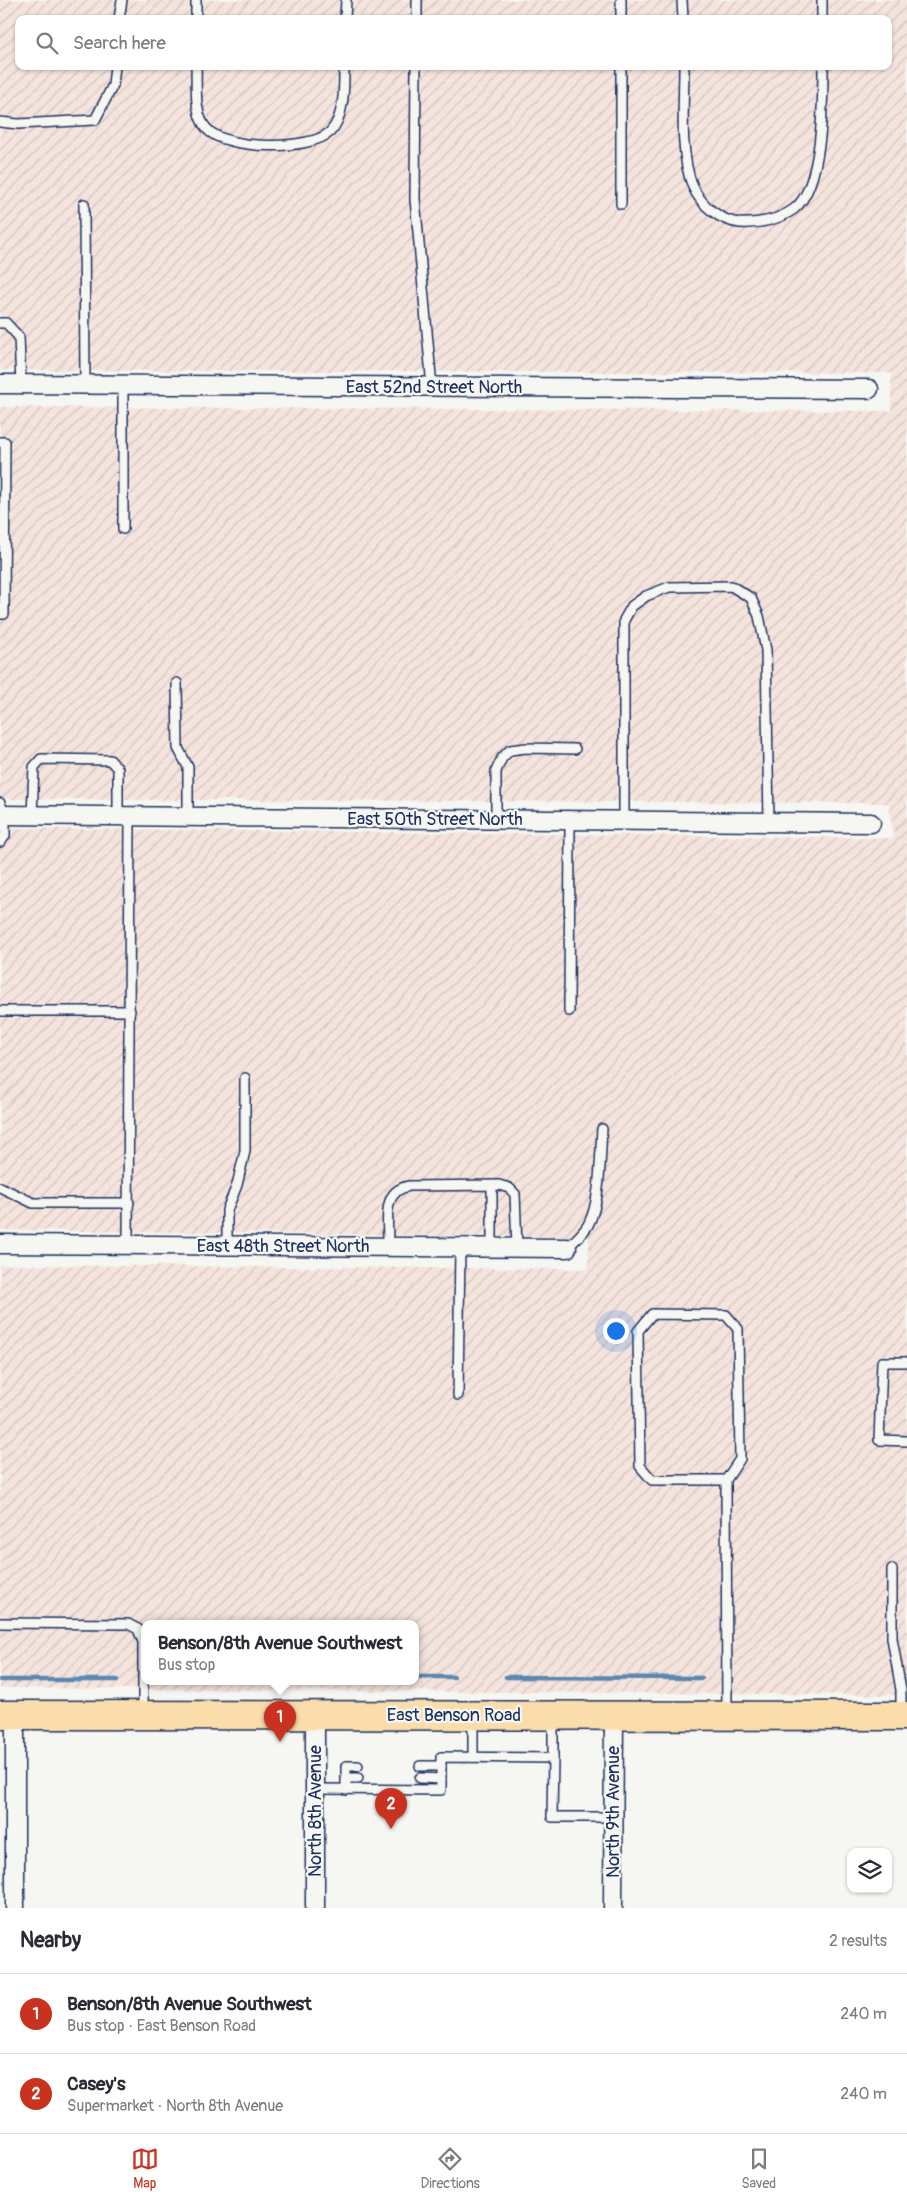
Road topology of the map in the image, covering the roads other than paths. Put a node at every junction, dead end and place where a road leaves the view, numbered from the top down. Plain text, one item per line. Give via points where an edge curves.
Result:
1 (122, 0) edge
2 (196, 0) edge
3 (346, 0) edge
4 (417, 0) edge
5 (621, 0) edge
6 (682, 0) edge
7 (822, 0) edge
8 (120, 15) edge
9 (196, 15) edge
10 (345, 15) edge
11 (417, 15) edge
12 (621, 15) edge
13 (683, 15) edge
14 (822, 15) edge
15 (115, 70) edge
16 (196, 70) edge
17 (344, 70) edge
18 (416, 70) edge
19 (620, 70) edge
20 (684, 70) edge
21 (823, 70) edge
22 (0, 122) edge
23 (84, 204) dead end
24 (621, 204) dead end
25 (0, 323) edge
26 (0, 384) edge
27 (21, 384) junction
28 (85, 385) junction
29 (124, 385) junction
30 (432, 387) junction
31 (869, 389) dead end
32 (0, 442) edge
33 (123, 529) dead end
34 (0, 614) edge
35 (177, 683) dead end
36 (575, 749) dead end
37 (2, 811) edge
38 (32, 816) junction
39 (124, 816) junction
40 (188, 817) junction
41 (496, 820) junction
42 (570, 820) junction
43 (624, 821) junction
44 (768, 822) junction
45 (871, 823) dead end
46 (0, 842) edge
47 (0, 1011) edge
48 (130, 1011) junction
49 (569, 1011) dead end
50 (245, 1078) dead end
51 (602, 1129) dead end
52 (492, 1186) junction
53 (0, 1187) edge
54 (129, 1203) junction
55 (0, 1244) edge
56 (128, 1245) junction
57 (227, 1246) junction
58 (388, 1247) junction
59 (460, 1247) junction
60 (492, 1247) junction
61 (517, 1248) junction
62 (567, 1248) joint
63 (907, 1362) edge
64 (458, 1395) dead end
65 (907, 1441) edge
66 (726, 1480) junction
67 (892, 1568) dead end
68 (0, 1624) edge
69 (141, 1637) edge
70 (143, 1685) edge
71 (8, 1715) edge
72 (143, 1715) junction
73 (315, 1715) junction
74 (473, 1715) junction
75 (552, 1715) junction
76 (614, 1715) junction
77 (727, 1716) junction
78 (904, 1716) edge
79 (473, 1758) junction
80 (553, 1758) junction
81 (358, 1766) dead end
82 (420, 1766) dead end
83 (440, 1766) junction
84 (347, 1778) junction
85 (358, 1778) dead end
86 (420, 1778) dead end
87 (440, 1778) junction
88 (315, 1789) junction
89 (346, 1790) junction
90 (613, 1817) junction
91 (15, 1908) edge
92 (315, 1908) edge
93 (613, 1908) edge

1 - 8 lane
2 - 9 lane
3 - 10 lane
4 - 11 lane
5 - 12 lane
6 - 13 lane
7 - 14 lane
15 - 22 lane via 113,85 95,120
16 - 17 lane via 198,106 206,129 214,136 238,144 263,145 311,142 331,131 341,111
18 - 30 lane via 415,199
19 - 24 lane
20 - 21 lane via 688,172 703,203 720,217 737,223 755,223 795,208 809,187 819,140
23 - 28 lane
25 - 27 lane via 6,323 19,337
26 - 27 street, East 52nd Street North
27 - 28 street, East 52nd Street North
28 - 29 street, East 52nd Street North
29 - 30 street, East 52nd Street North
29 - 33 lane
30 - 31 street, East 52nd Street North
32 - 34 lane via 5,442 4,614
35 - 40 lane via 178,748 188,766
36 - 41 lane via 510,750 496,771
37 - 38 street, East 50th Street North
37 - 46 lane via 5,836
38 - 39 street, East 50th Street North
38 - 39 lane via 34,766 41,758 110,760 118,769
39 - 40 street, East 50th Street North
39 - 48 lane
40 - 41 street, East 50th Street North
41 - 42 street, East 50th Street North
42 - 43 street, East 50th Street North
42 - 49 lane
43 - 44 street, East 50th Street North
43 - 44 lane via 624,620 632,606 646,596 670,587 731,586 751,598 759,616 766,650
44 - 45 street, East 50th Street North
47 - 48 lane
48 - 54 lane
50 - 57 lane via 245,1151 228,1210
51 - 62 lane via 598,1187 590,1223
52 - 58 lane via 409,1186 393,1192 389,1199
52 - 60 lane
52 - 61 lane via 509,1188 515,1194
53 - 54 lane via 33,1203
54 - 56 lane
55 - 56 street, East 48th Street North
56 - 57 street, East 48th Street North
57 - 58 street, East 48th Street North
58 - 59 street, East 48th Street North
59 - 60 street, East 48th Street North
59 - 64 lane
60 - 61 street, East 48th Street North
61 - 62 street, East 48th Street North
63 - 65 lane via 882,1362 879,1440
66 - 66 lane via 740,1459 738,1329 726,1315 652,1314 638,1330 640,1466 652,1480
66 - 77 lane
67 - 78 lane via 892,1638
68 - 69 lane via 128,1624 138,1629
70 - 72 lane
71 - 72 main road, East Benson Road
71 - 91 street
72 - 73 main road, East Benson Road
73 - 74 main road, East Benson Road
73 - 88 street, North 8th Avenue
74 - 75 main road, East Benson Road
74 - 79 lane
75 - 76 main road, East Benson Road
75 - 80 lane
76 - 77 main road, East Benson Road
76 - 90 street, North 9th Avenue
77 - 78 main road, East Benson Road
79 - 80 lane
79 - 83 lane via 440,1757
80 - 90 lane via 552,1817
81 - 84 lane via 346,1766
82 - 83 lane
83 - 87 lane
84 - 85 lane
84 - 89 lane
86 - 87 lane
87 - 89 lane via 440,1790
88 - 89 lane
88 - 92 street, North 8th Avenue
90 - 93 street, North 9th Avenue

